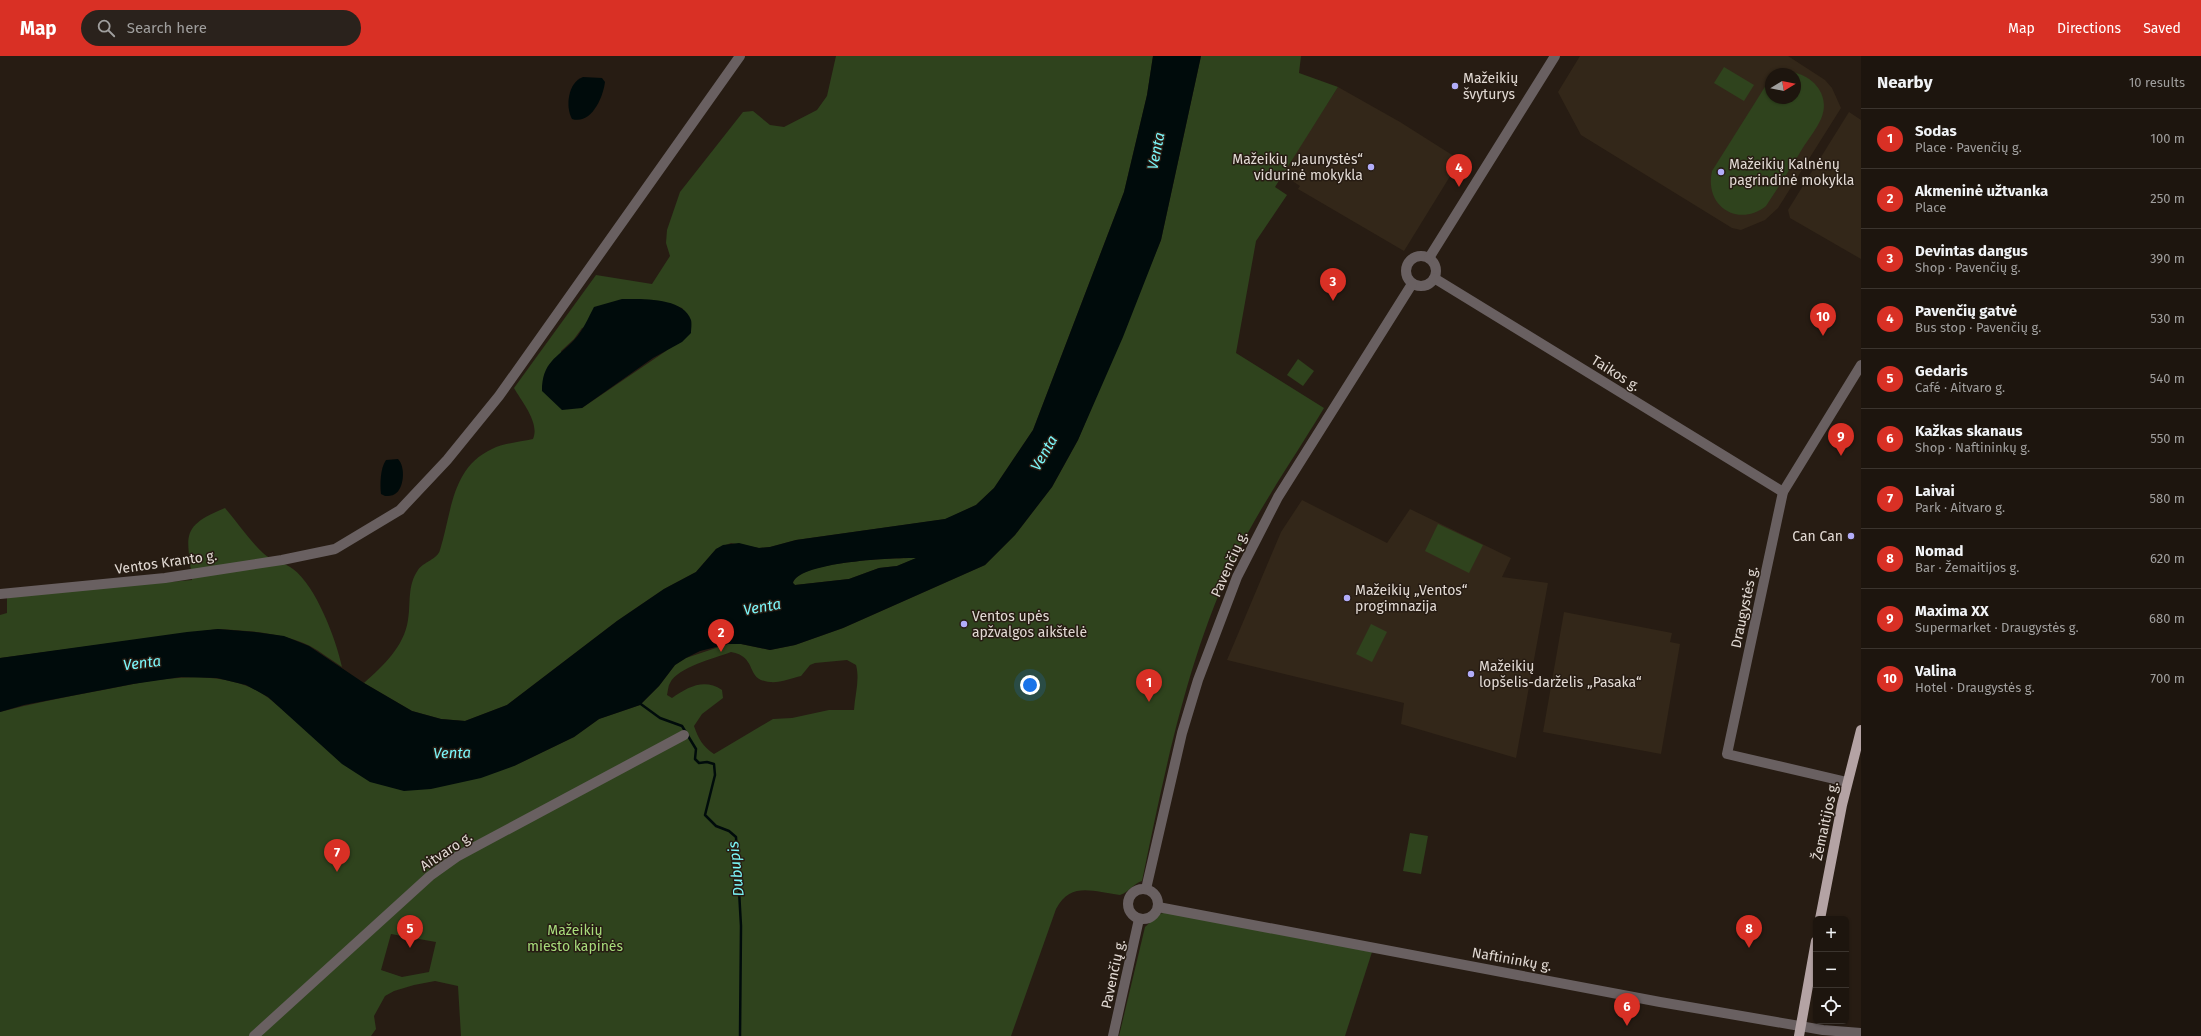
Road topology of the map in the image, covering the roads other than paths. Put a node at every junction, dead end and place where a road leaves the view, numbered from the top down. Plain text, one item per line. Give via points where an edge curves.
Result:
1 (740, 56) edge
2 (1555, 56) edge
3 (1429, 258) junction
4 (1434, 278) junction
5 (1412, 284) junction
6 (1861, 365) edge
7 (1783, 492) junction
8 (0, 594) edge
9 (1861, 730) edge
10 (684, 735) dead end
11 (1847, 782) junction
12 (1146, 888) junction
13 (1158, 907) junction
14 (1821, 916) edge
15 (1139, 919) junction
16 (1814, 952) edge
17 (1800, 1031) edge
18 (1861, 1033) edge
19 (254, 1036) edge
20 (1113, 1036) edge

1 - 8 street, Ventos Kranto g. via 499,396 452,454 400,510 335,549 165,578
2 - 3 street
3 - 4 street via 1435,265
3 - 5 street via 1420,255 1408,262 1405,274
4 - 5 street via 1425,286
4 - 7 street, Taikos g.
5 - 12 street, Pavenčių g. via 1278,497 1237,577 1198,680 1182,733
6 - 7 street, Draugystės g.
7 - 11 street, Draugystės g. via 1727,754
9 - 11 main road, Žemaitijos g.
10 - 19 street, Aitvaro g. via 458,856 430,876
11 - 14 main road, Žemaitijos g.
12 - 13 street via 1157,897
12 - 15 street via 1136,890 1128,901 1132,914
13 - 15 street via 1149,918
13 - 17 street, Naftininkų g.
15 - 20 street, Pavenčių g.
16 - 17 main road
17 - 18 street, Naftininkų g.

